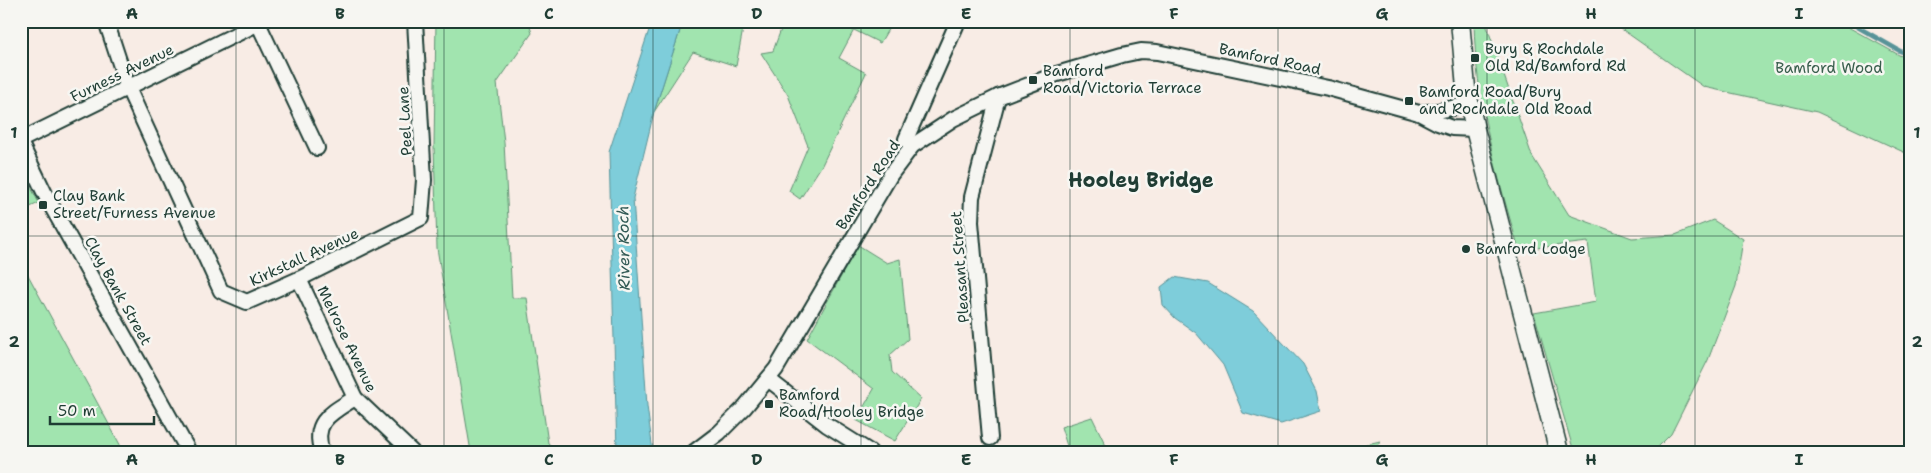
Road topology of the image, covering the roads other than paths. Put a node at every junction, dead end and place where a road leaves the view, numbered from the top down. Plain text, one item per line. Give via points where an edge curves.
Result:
1 (106, 21) edge
2 (415, 21) edge
3 (958, 21) edge
4 (1460, 21) edge
5 (261, 22) edge
6 (128, 88) junction
7 (998, 97) junction
8 (1469, 104) junction
9 (1419, 113) junction
10 (1474, 129) junction
11 (21, 142) edge
12 (912, 146) junction
13 (317, 148) dead end
14 (421, 218) joint
15 (300, 279) junction
16 (768, 379) junction
17 (355, 398) junction
18 (990, 438) dead end
19 (189, 452) edge
20 (322, 452) edge
21 (412, 452) edge
22 (694, 452) edge
23 (870, 452) edge
24 (1559, 452) edge

1 - 6 street, Kirkstall Avenue
2 - 14 street, Peel Lane via 424,180
3 - 12 street via 906,139
4 - 8 main road
5 - 6 street, Furness Avenue
5 - 13 street
6 - 11 street, Furness Avenue
6 - 15 street, Kirkstall Avenue via 221,291 247,302
7 - 9 street, Bamford Road via 1057,74 1141,51 1328,88
7 - 12 street, Bamford Road via 953,119
7 - 18 street, Pleasant Street via 972,197 971,222
8 - 9 street, Bamford Road
8 - 10 main road
9 - 10 street, Bamford Road via 1452,128
10 - 24 main road
11 - 19 street, Clay Bank Street via 47,198
12 - 16 street, Bamford Road via 891,174
14 - 15 street, Kirkstall Avenue
15 - 17 street, Melrose Avenue
16 - 22 street, Bamford Road via 719,433
16 - 23 street via 827,425
17 - 20 street via 323,421 319,432
17 - 21 street, Melrose Avenue

